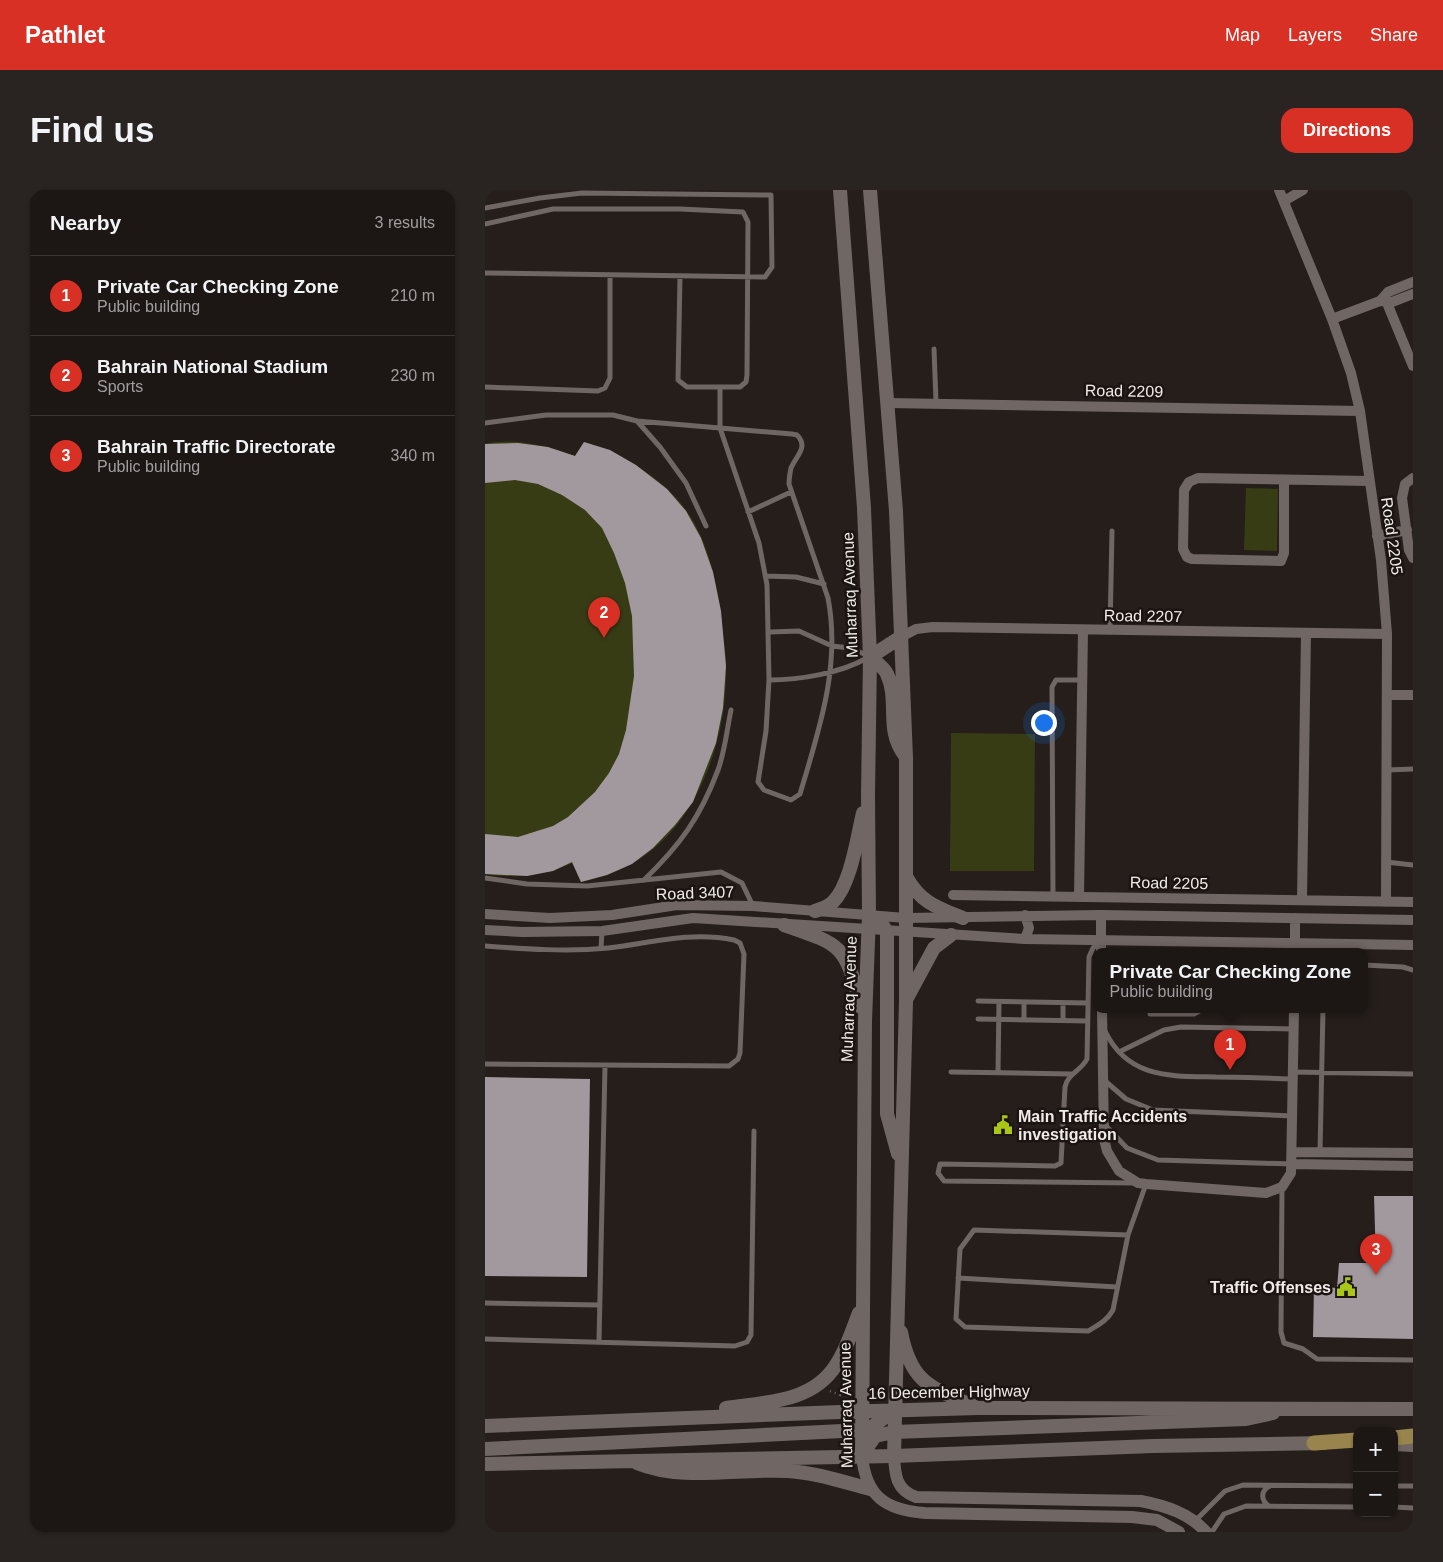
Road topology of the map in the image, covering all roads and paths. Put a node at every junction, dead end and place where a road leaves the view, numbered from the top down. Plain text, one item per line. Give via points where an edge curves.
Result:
1 (840, 190) edge
2 (870, 190) edge
3 (1303, 190) edge
4 (1283, 194) edge
5 (485, 208) edge
6 (485, 224) edge
7 (485, 273) edge
8 (610, 275) junction
9 (680, 276) junction
10 (748, 277) junction
11 (1413, 282) edge
12 (1413, 294) edge
13 (1384, 302) junction
14 (1332, 319) junction
15 (934, 349) dead end
16 (1413, 365) edge
17 (485, 387) edge
18 (718, 387) junction
19 (936, 402) junction
20 (888, 403) junction
21 (1360, 411) junction
22 (637, 421) junction
23 (485, 423) edge
24 (720, 428) junction
25 (1413, 478) edge
26 (1284, 480) junction
27 (1369, 481) junction
28 (791, 492) junction
29 (748, 512) junction
30 (706, 526) dead end
31 (1407, 530) junction
32 (1112, 531) dead end
33 (1377, 536) junction
34 (1413, 558) edge
35 (766, 576) junction
36 (824, 584) junction
37 (1083, 630) junction
38 (1110, 631) junction
39 (770, 632) junction
40 (1307, 633) junction
41 (1387, 634) junction
42 (901, 637) junction
43 (832, 646) junction
44 (870, 657) junction
45 (832, 670) junction
46 (769, 680) junction
47 (1082, 680) junction
48 (1387, 694) junction
49 (1413, 694) edge
50 (731, 710) dead end
51 (906, 758) junction
52 (1413, 769) edge
53 (1387, 770) junction
54 (868, 795) junction
55 (1386, 862) junction
56 (1413, 865) edge
57 (485, 878) edge
58 (906, 878) junction
59 (644, 880) junction
60 (953, 895) dead end
61 (1053, 897) junction
62 (1079, 897) junction
63 (1302, 900) junction
64 (1386, 902) junction
65 (1413, 902) edge
66 (753, 906) junction
67 (815, 911) junction
68 (485, 914) edge
69 (869, 915) junction
70 (1025, 915) junction
71 (1101, 915) junction
72 (601, 916) junction
73 (906, 918) junction
74 (963, 918) junction
75 (1295, 918) junction
76 (1413, 920) edge
77 (784, 925) junction
78 (485, 930) edge
79 (602, 931) junction
80 (869, 931) junction
81 (887, 932) junction
82 (906, 933) junction
83 (951, 935) junction
84 (1025, 939) junction
85 (1413, 944) edge
86 (485, 946) edge
87 (1101, 946) edge
88 (1295, 947) edge
89 (601, 948) junction
90 (1368, 965) edge
91 (1413, 970) edge
92 (905, 1001) junction
93 (979, 1001) dead end
94 (999, 1002) junction
95 (1024, 1002) junction
96 (1063, 1003) junction
97 (1088, 1003) junction
98 (1102, 1013) edge
99 (1195, 1013) edge
100 (1294, 1013) edge
101 (1323, 1013) edge
102 (1150, 1014) dead end
103 (978, 1019) dead end
104 (999, 1019) junction
105 (1024, 1020) junction
106 (1063, 1020) junction
107 (1088, 1021) junction
108 (865, 1022) junction
109 (1102, 1024) junction
110 (1294, 1029) junction
111 (1119, 1052) junction
112 (485, 1064) edge
113 (605, 1066) junction
114 (951, 1072) dead end
115 (998, 1073) junction
116 (1322, 1073) junction
117 (1071, 1074) junction
118 (1413, 1074) edge
119 (1293, 1076) junction
120 (1103, 1080) junction
121 (1293, 1116) junction
122 (1104, 1124) junction
123 (753, 1131) dead end
124 (1293, 1152) junction
125 (1320, 1152) junction
126 (1373, 1153) junction
127 (1413, 1153) edge
128 (1292, 1164) junction
129 (1373, 1165) junction
130 (1413, 1166) edge
131 (902, 1170) junction
132 (1142, 1184) junction
133 (1281, 1187) junction
134 (1128, 1235) junction
135 (958, 1278) junction
136 (1117, 1287) junction
137 (485, 1303) edge
138 (896, 1303) junction
139 (600, 1305) junction
140 (862, 1305) junction
141 (485, 1339) edge
142 (599, 1341) junction
143 (1413, 1360) edge
144 (978, 1408) junction
145 (1284, 1408) junction
146 (1413, 1409) edge
147 (863, 1411) junction
148 (893, 1411) junction
149 (656, 1418) junction
150 (485, 1426) edge
151 (862, 1430) junction
152 (894, 1432) junction
153 (1413, 1436) edge
154 (1398, 1438) edge
155 (1353, 1442) edge
156 (1314, 1443) joint
157 (1398, 1444) edge
158 (1413, 1445) edge
159 (485, 1449) edge
160 (862, 1456) junction
161 (894, 1456) junction
162 (629, 1460) junction
163 (485, 1464) edge
164 (1271, 1485) junction
165 (1353, 1486) edge
166 (1398, 1486) edge
167 (1413, 1486) edge
168 (870, 1489) junction
169 (1270, 1506) junction
170 (1353, 1507) edge
171 (1398, 1508) edge
172 (1413, 1508) edge
173 (1195, 1520) junction
174 (1179, 1532) edge
175 (1206, 1532) edge
176 (1212, 1532) edge

1 - 44 main road, Muharraq Avenue via 864,508
2 - 20 main road
3 - 4 street
4 - 14 street, Road 2205
5 - 10 lane via 583,193 771,195 772,267 765,277
6 - 10 lane via 553,209 739,211 747,218
7 - 8 lane
8 - 9 lane
8 - 17 lane via 609,382 602,390
9 - 10 lane
9 - 18 lane via 678,380 687,387
10 - 18 lane via 747,379 740,387
11 - 13 street via 1388,292
12 - 13 street
13 - 14 street
13 - 16 street
14 - 21 street, Road 2205
15 - 19 lane
18 - 24 lane
19 - 20 street, Road 2209
19 - 21 street, Road 2209
20 - 42 main road
21 - 27 street, Road 2205
22 - 23 lane via 613,415 546,415
22 - 24 lane
22 - 30 lane via 686,483
24 - 28 lane via 797,435 802,446 791,469
24 - 29 lane
25 - 31 street via 1405,484 1403,492
26 - 26 street via 1197,478 1189,482 1184,490 1185,555 1192,559 1281,561 1284,553
26 - 27 street
27 - 33 street, Road 2205
28 - 29 lane
28 - 36 lane
29 - 35 lane
31 - 33 street
31 - 34 street
32 - 38 lane
33 - 41 street, Road 2205
35 - 36 lane via 796,577
35 - 39 lane
36 - 43 lane via 831,615
37 - 38 street, Road 2207
37 - 42 street, Road 2207 via 933,627 916,629
37 - 47 street
38 - 40 street, Road 2207
39 - 43 lane via 799,631
39 - 46 lane
40 - 41 street, Road 2207
40 - 63 street
41 - 48 street, Road 2205
42 - 44 main road
42 - 51 main road
43 - 44 lane via 850,648
43 - 45 lane
44 - 45 lane via 848,669
44 - 51 main road via 887,672 895,740
44 - 54 main road, Muharraq Avenue
45 - 46 lane via 795,679
45 - 46 lane via 800,794 791,800 764,790 758,782
47 - 61 lane via 1056,680 1052,687
47 - 62 street
48 - 49 street
48 - 53 street, Road 2205
50 - 59 lane via 719,769 691,828
51 - 58 main road
52 - 53 lane
53 - 55 street, Road 2205
54 - 67 main road via 845,882 832,903
54 - 69 main road, Muharraq Avenue
55 - 56 lane
55 - 64 street, Road 2205
57 - 59 lane via 562,886
58 - 73 main road
58 - 74 main road via 926,902
59 - 66 lane via 721,872 742,883
60 - 61 street, Road 2205
61 - 62 street, Road 2205
62 - 63 street, Road 2205
63 - 64 street, Road 2205
64 - 65 street, Road 2205
66 - 67 street, Road 3407
66 - 72 street, Road 3407 via 677,905
67 - 69 street, Road 3407
68 - 72 street, Road 3407 via 550,918
69 - 73 street, Road 3407
69 - 80 main road, Muharraq Avenue
69 - 81 main road via 880,921
70 - 71 street, Road 3407
70 - 74 street, Road 3407
70 - 84 street via 1029,928
71 - 75 street, Road 3407
71 - 87 street
72 - 79 street
73 - 74 street, Road 3407
73 - 82 main road
75 - 76 street, Road 3407
75 - 88 street
77 - 79 street, Road 3407 via 693,918
77 - 80 street, Road 3407
77 - 108 main road via 829,941 844,956
78 - 79 street, Road 3407
79 - 89 lane
80 - 81 street, Road 3407
80 - 108 main road, Muharraq Avenue
81 - 82 street, Road 3407
81 - 131 main road via 887,1114
82 - 83 street, Road 3407
82 - 92 main road
83 - 84 street, Road 3407
83 - 92 main road via 934,948
84 - 87 street, Road 3407
85 - 88 street, Road 3407
86 - 89 lane
87 - 88 street, Road 3407
87 - 97 lane via 1093,948 1089,957
89 - 113 lane via 693,937 734,940 740,943 744,954 740,1054 734,1064 723,1067
90 - 91 lane
92 - 131 main road
93 - 94 lane
94 - 95 lane
94 - 104 lane
95 - 96 lane
95 - 105 lane
96 - 97 lane
96 - 106 lane
97 - 107 lane
98 - 109 street
99 - 102 lane
100 - 110 street
101 - 116 lane
103 - 104 lane
104 - 105 lane
104 - 115 lane
105 - 106 lane
106 - 107 lane
107 - 117 lane via 1087,1059
108 - 140 main road, Muharraq Avenue
109 - 111 lane
109 - 120 street
110 - 111 lane via 1181,1027 1164,1030
110 - 119 street
111 - 119 lane via 1145,1070 1166,1076
112 - 113 lane
113 - 139 lane
114 - 115 lane
115 - 117 lane
116 - 118 lane
116 - 119 lane
116 - 125 lane
117 - 132 lane via 1065,1087 1059,1165 940,1164 938,1176 944,1181
119 - 121 street
120 - 121 lane via 1125,1099 1153,1110
120 - 122 street
121 - 124 street
122 - 128 lane via 1127,1148 1158,1160
122 - 132 street via 1104,1139 1111,1162 1119,1171
123 - 142 lane via 752,1310 751,1335 747,1342 739,1346
124 - 125 street
124 - 128 street
125 - 126 street
126 - 127 street
126 - 129 street
128 - 129 street
128 - 133 street via 1287,1181
129 - 130 street
131 - 138 main road
132 - 133 street via 1266,1193
132 - 134 lane
133 - 143 lane via 1281,1332 1284,1343 1303,1349 1317,1359
134 - 135 lane via 974,1230 960,1249
134 - 136 lane
135 - 136 lane
135 - 136 lane via 956,1319 965,1327 1088,1331 1109,1317
137 - 139 lane
138 - 144 main road via 907,1360 918,1376 935,1388
138 - 148 main road
139 - 142 lane
140 - 147 main road, Muharraq Avenue
140 - 149 main road via 836,1366 817,1386 803,1394 788,1399
141 - 142 lane
144 - 145 main road, 16 December Highway
144 - 148 main road, 16 December Highway
145 - 146 main road, 16 December Highway
145 - 152 main road via 1269,1415 1246,1419
147 - 148 main road, 16 December Highway
147 - 149 main road, 16 December Highway
147 - 151 main road, Muharraq Avenue
148 - 151 main road via 872,1427
148 - 152 main road
149 - 150 main road, 16 December Highway
151 - 159 main road
151 - 160 main road, Muharraq Avenue
152 - 160 main road via 875,1436
152 - 161 main road
153 - 154 main road
155 - 156 main road
156 - 161 main road
157 - 158 main road
160 - 161 main road
160 - 162 main road
160 - 168 street, Muharraq Avenue
161 - 173 street via 898,1485 917,1497 1141,1501 1160,1504
162 - 163 main road
162 - 168 main road via 671,1472 764,1470 811,1473
164 - 165 lane
164 - 169 lane via 1263,1495 1263,1500
164 - 173 lane via 1243,1485 1225,1491
166 - 167 lane
168 - 174 street via 883,1502 912,1512 1132,1517 1157,1520
169 - 170 lane
169 - 176 lane via 1234,1508 1224,1514
171 - 172 lane
173 - 175 street

